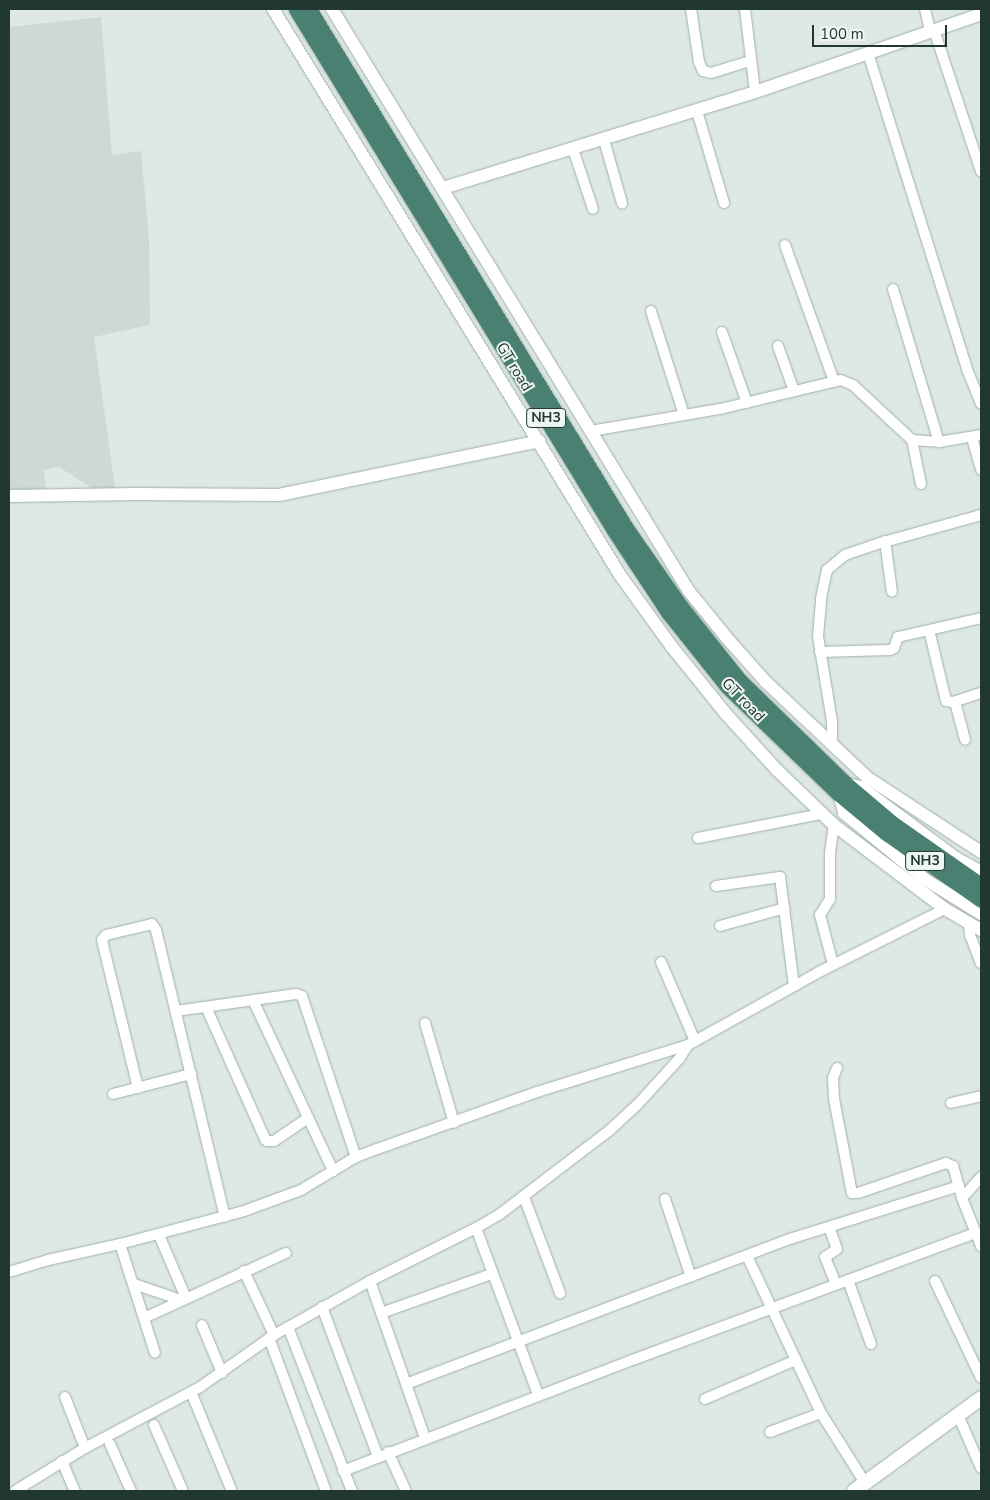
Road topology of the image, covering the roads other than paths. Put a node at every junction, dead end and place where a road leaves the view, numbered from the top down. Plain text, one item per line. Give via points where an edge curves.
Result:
1 (273, 9) edge
2 (296, 9) edge
3 (309, 9) edge
4 (332, 9) edge
5 (691, 9) edge
6 (745, 9) edge
7 (925, 9) edge
8 (981, 14) edge
9 (932, 30) junction
10 (868, 53) junction
11 (750, 61) junction
12 (755, 92) junction
13 (697, 111) junction
14 (604, 140) junction
15 (573, 149) junction
16 (981, 171) edge
17 (443, 188) junction
18 (622, 203) dead end
19 (724, 203) dead end
20 (593, 208) dead end
21 (785, 245) dead end
22 (893, 288) dead end
23 (651, 311) dead end
24 (722, 332) dead end
25 (778, 346) dead end
26 (834, 381) junction
27 (794, 391) junction
28 (747, 402) junction
29 (981, 403) edge
30 (684, 415) junction
31 (591, 431) junction
32 (977, 436) edge
33 (912, 440) junction
34 (538, 441) junction
35 (939, 442) junction
36 (981, 470) edge
37 (920, 484) dead end
38 (9, 496) edge
39 (981, 515) edge
40 (885, 541) junction
41 (892, 592) dead end
42 (981, 618) edge
43 (929, 630) junction
44 (820, 652) junction
45 (981, 693) edge
46 (955, 702) junction
47 (965, 740) dead end
48 (832, 744) junction
49 (842, 789) junction
50 (822, 814) junction
51 (834, 825) junction
52 (698, 838) dead end
53 (981, 852) edge
54 (981, 872) edge
55 (981, 885) edge
56 (716, 886) dead end
57 (981, 900) edge
58 (785, 908) junction
59 (945, 909) junction
60 (981, 914) edge
61 (969, 922) junction
62 (720, 926) dead end
63 (981, 930) edge
64 (661, 962) dead end
65 (981, 963) edge
66 (833, 964) junction
67 (794, 986) junction
68 (254, 1000) junction
69 (206, 1007) junction
70 (176, 1011) junction
71 (425, 1023) dead end
72 (691, 1043) junction
73 (837, 1068) dead end
74 (191, 1074) junction
75 (138, 1088) junction
76 (113, 1094) dead end
77 (981, 1096) edge
78 (951, 1103) dead end
79 (308, 1118) junction
80 (454, 1123) junction
81 (356, 1157) junction
82 (334, 1171) junction
83 (981, 1177) edge
84 (959, 1186) junction
85 (524, 1197) junction
86 (962, 1198) junction
87 (665, 1199) dead end
88 (225, 1217) junction
89 (829, 1227) junction
90 (476, 1228) junction
91 (974, 1233) junction
92 (159, 1235) junction
93 (120, 1244) junction
94 (981, 1246) edge
95 (286, 1252) dead end
96 (747, 1256) junction
97 (244, 1271) junction
98 (9, 1272) edge
99 (492, 1274) junction
100 (691, 1277) junction
101 (848, 1280) junction
102 (935, 1280) dead end
103 (370, 1281) junction
104 (134, 1284) junction
105 (836, 1284) junction
106 (560, 1293) dead end
107 (183, 1299) junction
108 (322, 1308) junction
109 (772, 1308) junction
110 (381, 1313) junction
111 (144, 1318) junction
112 (202, 1325) dead end
113 (288, 1327) junction
114 (271, 1336) junction
115 (517, 1340) junction
116 (871, 1344) dead end
117 (155, 1353) dead end
118 (796, 1360) junction
119 (222, 1373) junction
120 (981, 1378) edge
121 (406, 1384) junction
122 (191, 1392) junction
123 (538, 1395) junction
124 (65, 1397) dead end
125 (981, 1398) edge
126 (706, 1399) dead end
127 (821, 1414) junction
128 (958, 1415) junction
129 (154, 1425) dead end
130 (770, 1432) dead end
131 (426, 1438) junction
132 (110, 1444) dead end
133 (85, 1448) junction
134 (388, 1452) junction
135 (378, 1456) junction
136 (62, 1461) junction
137 (981, 1468) edge
138 (344, 1471) junction
139 (859, 1488) edge
140 (230, 1489) dead end
141 (15, 1491) edge
142 (75, 1491) edge
143 (131, 1491) edge
144 (183, 1491) edge
145 (326, 1491) edge
146 (352, 1491) edge
147 (406, 1491) edge

1 - 34 street
2 - 49 highway, GT road / NH3 via 614,530 668,612 727,686
3 - 49 highway, GT road / NH3 via 621,519 681,607 739,680
4 - 17 street
5 - 11 street via 698,62 703,71 711,73
6 - 11 street
7 - 9 street
8 - 9 street
9 - 10 street
9 - 16 street
10 - 12 street
10 - 29 street via 964,360
11 - 12 street
12 - 13 street
13 - 14 street
13 - 19 street
14 - 15 street
14 - 18 street
15 - 17 street
15 - 20 street
17 - 31 street
21 - 26 street
22 - 35 street
23 - 30 street
24 - 28 street
25 - 27 street
26 - 27 street
26 - 33 street via 853,385
27 - 28 street
28 - 30 street
30 - 31 street
31 - 48 street via 688,590 766,682
32 - 35 street
32 - 36 street
33 - 35 street
33 - 37 street
34 - 38 street via 279,495
34 - 50 street via 620,575 672,647 777,770
39 - 40 street
40 - 41 street
40 - 44 street via 845,555 827,570 818,620
42 - 43 street
43 - 44 street via 898,637 890,650
43 - 46 street via 944,698 949,703
44 - 48 street via 832,721
45 - 46 street
46 - 47 street
48 - 53 street via 868,778
49 - 54 street via 861,787 956,858
49 - 55 highway, NH3
49 - 57 highway, NH3 via 886,833
49 - 60 street via 844,813 926,880
50 - 51 street
50 - 52 street
51 - 59 street
51 - 66 street via 830,899 820,915
56 - 58 street via 780,876
58 - 62 street
58 - 67 street
59 - 61 street
59 - 66 street
61 - 63 street
61 - 65 street via 970,935
64 - 72 street
66 - 67 street
67 - 72 street
68 - 69 street
68 - 79 street
68 - 81 street via 302,996
69 - 70 street
69 - 79 street via 265,1139 274,1141
70 - 74 street
70 - 75 street via 154,926 103,937 102,945
71 - 80 street
72 - 80 street via 537,1092
72 - 85 street via 638,1104 610,1130
73 - 84 street via 833,1078 834,1100 852,1193 946,1163 953,1166
74 - 75 street
74 - 88 street
75 - 76 street
77 - 78 street
79 - 82 street
80 - 81 street
81 - 82 street
82 - 88 street via 285,1196
83 - 86 street
84 - 86 street
84 - 89 street
85 - 90 street
85 - 106 street
86 - 91 street
87 - 100 street
88 - 92 street
89 - 96 street
89 - 105 street via 837,1249 825,1257
90 - 99 street
90 - 103 street
91 - 94 street
91 - 101 street
92 - 93 street
92 - 107 street
93 - 98 street
93 - 104 street
95 - 97 street
96 - 100 street
96 - 109 street
97 - 107 street
97 - 114 street
99 - 110 street
99 - 115 street
100 - 115 street
101 - 105 street
101 - 116 street
102 - 120 street
103 - 108 street
103 - 110 street
104 - 107 street
104 - 111 street
105 - 109 street
107 - 111 street
108 - 113 street
108 - 135 street
109 - 118 street
109 - 123 street
110 - 121 street
111 - 117 street
112 - 119 street
113 - 114 street
113 - 138 street
114 - 119 street
114 - 145 street
115 - 121 street
115 - 123 street
118 - 126 street
118 - 127 street
119 - 122 street
121 - 131 street
122 - 133 street
122 - 140 street
123 - 131 street
124 - 133 street
125 - 128 main road
127 - 130 street
127 - 139 street
128 - 137 street
128 - 139 main road
129 - 144 street
131 - 134 street
132 - 143 street
133 - 136 street
134 - 135 street
134 - 147 street
135 - 138 street
136 - 141 street
136 - 142 street
138 - 146 street

